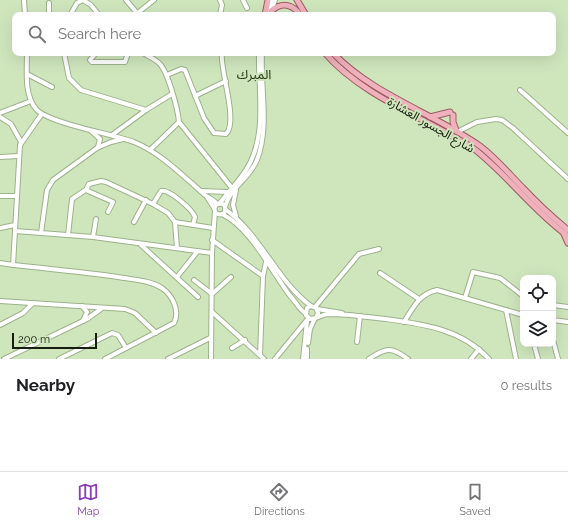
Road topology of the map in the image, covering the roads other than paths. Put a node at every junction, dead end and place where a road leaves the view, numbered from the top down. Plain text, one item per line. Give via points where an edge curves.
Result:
1 (24, 0) edge
2 (126, 0) edge
3 (154, 0) edge
4 (220, 0) edge
5 (243, 0) edge
6 (268, 0) edge
7 (272, 0) edge
8 (275, 0) edge
9 (290, 0) edge
10 (297, 0) edge
11 (49, 3) dead end
12 (247, 8) dead end
13 (25, 12) edge
14 (49, 12) edge
15 (72, 12) edge
16 (97, 12) edge
17 (135, 12) edge
18 (139, 12) edge
19 (221, 12) edge
20 (266, 12) edge
21 (267, 12) edge
22 (271, 12) edge
23 (272, 12) edge
24 (297, 12) edge
25 (298, 12) edge
26 (304, 12) edge
27 (27, 56) edge
28 (65, 56) edge
29 (93, 56) edge
30 (127, 56) edge
31 (149, 56) edge
32 (222, 56) edge
33 (259, 56) edge
34 (262, 56) edge
35 (327, 56) edge
36 (337, 56) edge
37 (27, 74) junction
38 (167, 75) junction
39 (226, 81) junction
40 (52, 86) dead end
41 (520, 90) dead end
42 (172, 94) junction
43 (195, 96) junction
44 (31, 101) junction
45 (146, 110) junction
46 (0, 113) edge
47 (41, 115) junction
48 (0, 117) edge
49 (430, 117) junction
50 (179, 122) junction
51 (443, 124) junction
52 (466, 127) junction
53 (87, 128) junction
54 (439, 129) junction
55 (456, 132) junction
56 (568, 133) edge
57 (112, 135) junction
58 (465, 136) junction
59 (125, 139) junction
60 (21, 142) junction
61 (97, 148) junction
62 (150, 150) junction
63 (0, 156) edge
64 (19, 156) junction
65 (568, 179) edge
66 (232, 188) junction
67 (237, 188) junction
68 (87, 189) junction
69 (201, 191) junction
70 (228, 192) junction
71 (0, 196) edge
72 (17, 196) junction
73 (146, 200) junction
74 (153, 204) junction
75 (216, 207) junction
76 (225, 208) junction
77 (108, 212) dead end
78 (221, 214) junction
79 (238, 218) junction
80 (96, 219) dead end
81 (134, 222) dead end
82 (175, 222) junction
83 (193, 225) junction
84 (15, 226) junction
85 (213, 227) junction
86 (0, 228) edge
87 (15, 231) junction
88 (41, 233) junction
89 (566, 233) edge
90 (68, 235) junction
91 (93, 237) junction
92 (212, 240) junction
93 (568, 243) edge
94 (140, 244) junction
95 (177, 248) junction
96 (379, 249) dead end
97 (197, 252) junction
98 (212, 253) junction
99 (266, 262) junction
100 (0, 263) edge
101 (13, 265) junction
102 (380, 272) dead end
103 (263, 276) junction
104 (177, 277) junction
105 (231, 277) dead end
106 (194, 280) dead end
107 (212, 294) junction
108 (520, 294) edge
109 (198, 297) dead end
110 (465, 298) junction
111 (419, 299) junction
112 (1, 301) edge
113 (32, 303) junction
114 (556, 305) edge
115 (81, 306) junction
116 (314, 307) junction
117 (568, 307) edge
118 (101, 309) junction
119 (506, 310) junction
120 (212, 312) junction
121 (520, 314) edge
122 (348, 315) junction
123 (306, 316) junction
124 (360, 316) junction
125 (316, 317) junction
126 (556, 320) edge
127 (83, 321) junction
128 (404, 322) junction
129 (568, 322) edge
130 (0, 325) edge
131 (156, 333) junction
132 (210, 338) junction
133 (245, 340) junction
134 (357, 342) dead end
135 (535, 347) edge
136 (555, 347) edge
137 (126, 348) junction
138 (232, 348) dead end
139 (479, 349) junction
140 (260, 355) junction
141 (4, 359) edge
142 (59, 359) edge
143 (105, 359) edge
144 (168, 359) edge
145 (211, 359) edge
146 (264, 359) edge
147 (275, 359) edge
148 (303, 359) edge
149 (307, 359) edge
150 (369, 359) edge
151 (408, 359) edge
152 (471, 359) edge
153 (489, 359) edge
154 (516, 359) edge
155 (538, 359) edge
156 (558, 359) edge

1 - 13 street
2 - 17 street
3 - 18 street
4 - 19 street
5 - 12 street
6 - 20 main road
7 - 21 street
8 - 22 street
9 - 25 main road
10 - 26 main road
11 - 14 street
15 - 16 street via 77,3 83,0
23 - 24 main road via 278,6 285,5
27 - 37 street
28 - 45 street via 69,78 81,90
29 - 30 street via 90,60 92,62 125,62
31 - 38 street via 160,64
32 - 39 street
33 - 66 street via 258,137 246,170
34 - 67 street via 263,129 260,151 254,166
35 - 54 main road, شارع الجسور العشارة via 357,81
36 - 49 main road, شارع الجسور العشارة via 364,79
37 - 40 street
37 - 44 street
38 - 42 street
38 - 43 street via 181,69 185,70
39 - 43 street
39 - 43 street via 230,129 226,134 212,130
41 - 56 street
42 - 45 street
42 - 50 street
44 - 46 street
44 - 47 street
45 - 57 street
47 - 53 street
47 - 60 street
48 - 60 street via 10,124
49 - 51 main road, شارع الجسور العشارة
49 - 55 main road via 452,114
50 - 62 street
50 - 66 street
51 - 54 main road
51 - 55 main road, شارع الجسور العشارة
52 - 55 street
52 - 58 street
52 - 65 street via 492,119 508,123
53 - 57 street
53 - 61 street via 99,136 100,143
54 - 89 main road, شارع الجسور العشارة via 480,153
55 - 58 main road, شارع الجسور العشارة
57 - 59 street
58 - 89 main road, شارع الجسور العشارة via 491,154
59 - 61 street
59 - 62 street
60 - 64 street
61 - 88 street via 58,176 50,185 45,200
62 - 69 street
63 - 64 street
64 - 72 street
66 - 70 street
67 - 76 street
67 - 79 street via 233,205
68 - 73 street via 89,184 103,181
68 - 77 street via 112,202
68 - 90 street via 72,199
69 - 70 street
69 - 75 street
70 - 75 street
71 - 72 street
72 - 84 street
73 - 74 street
73 - 81 street
74 - 82 street via 168,213
74 - 83 street via 161,191 167,191 191,210 195,217
75 - 76 street
75 - 78 street
75 - 85 street
76 - 78 street
76 - 79 street
78 - 85 street
78 - 99 street via 241,227
79 - 116 street via 289,285
80 - 91 street
82 - 83 street
82 - 95 street
83 - 85 street
84 - 86 street
84 - 87 street
85 - 92 street
87 - 88 street
87 - 101 street
88 - 90 street
89 - 93 main road
90 - 91 street
91 - 94 street
92 - 98 street
92 - 103 street
94 - 95 street
94 - 104 street
95 - 97 street
96 - 116 street via 359,254
97 - 98 street
97 - 104 street
98 - 107 street
99 - 103 street
99 - 123 street
100 - 101 street
101 - 131 street via 103,274 156,286 168,294 177,314 174,323
102 - 111 street
103 - 140 street
104 - 109 street
105 - 107 street
106 - 107 street
107 - 120 street
108 - 110 street via 500,278 473,272
110 - 111 street via 437,290 428,292
110 - 119 street
111 - 128 street
112 - 113 street
113 - 115 street
113 - 130 street via 23,313
114 - 117 street
115 - 118 street
115 - 127 street via 87,312
116 - 122 street
116 - 123 street via 307,308
116 - 125 street
118 - 127 street
118 - 131 street via 129,310
119 - 121 street
119 - 154 street
120 - 132 street
120 - 133 street
122 - 124 street
122 - 125 street
123 - 125 street via 310,319
123 - 147 street
123 - 148 street
124 - 128 street
124 - 134 street
125 - 149 street via 310,328
126 - 129 street
127 - 141 street
128 - 139 street via 431,326 462,338
131 - 137 street
132 - 144 street
132 - 145 street
133 - 138 street
133 - 140 street
135 - 155 street
136 - 156 street
137 - 142 street via 118,335 112,333
137 - 143 street
139 - 152 street
139 - 153 street
140 - 146 street
150 - 151 street via 390,349

